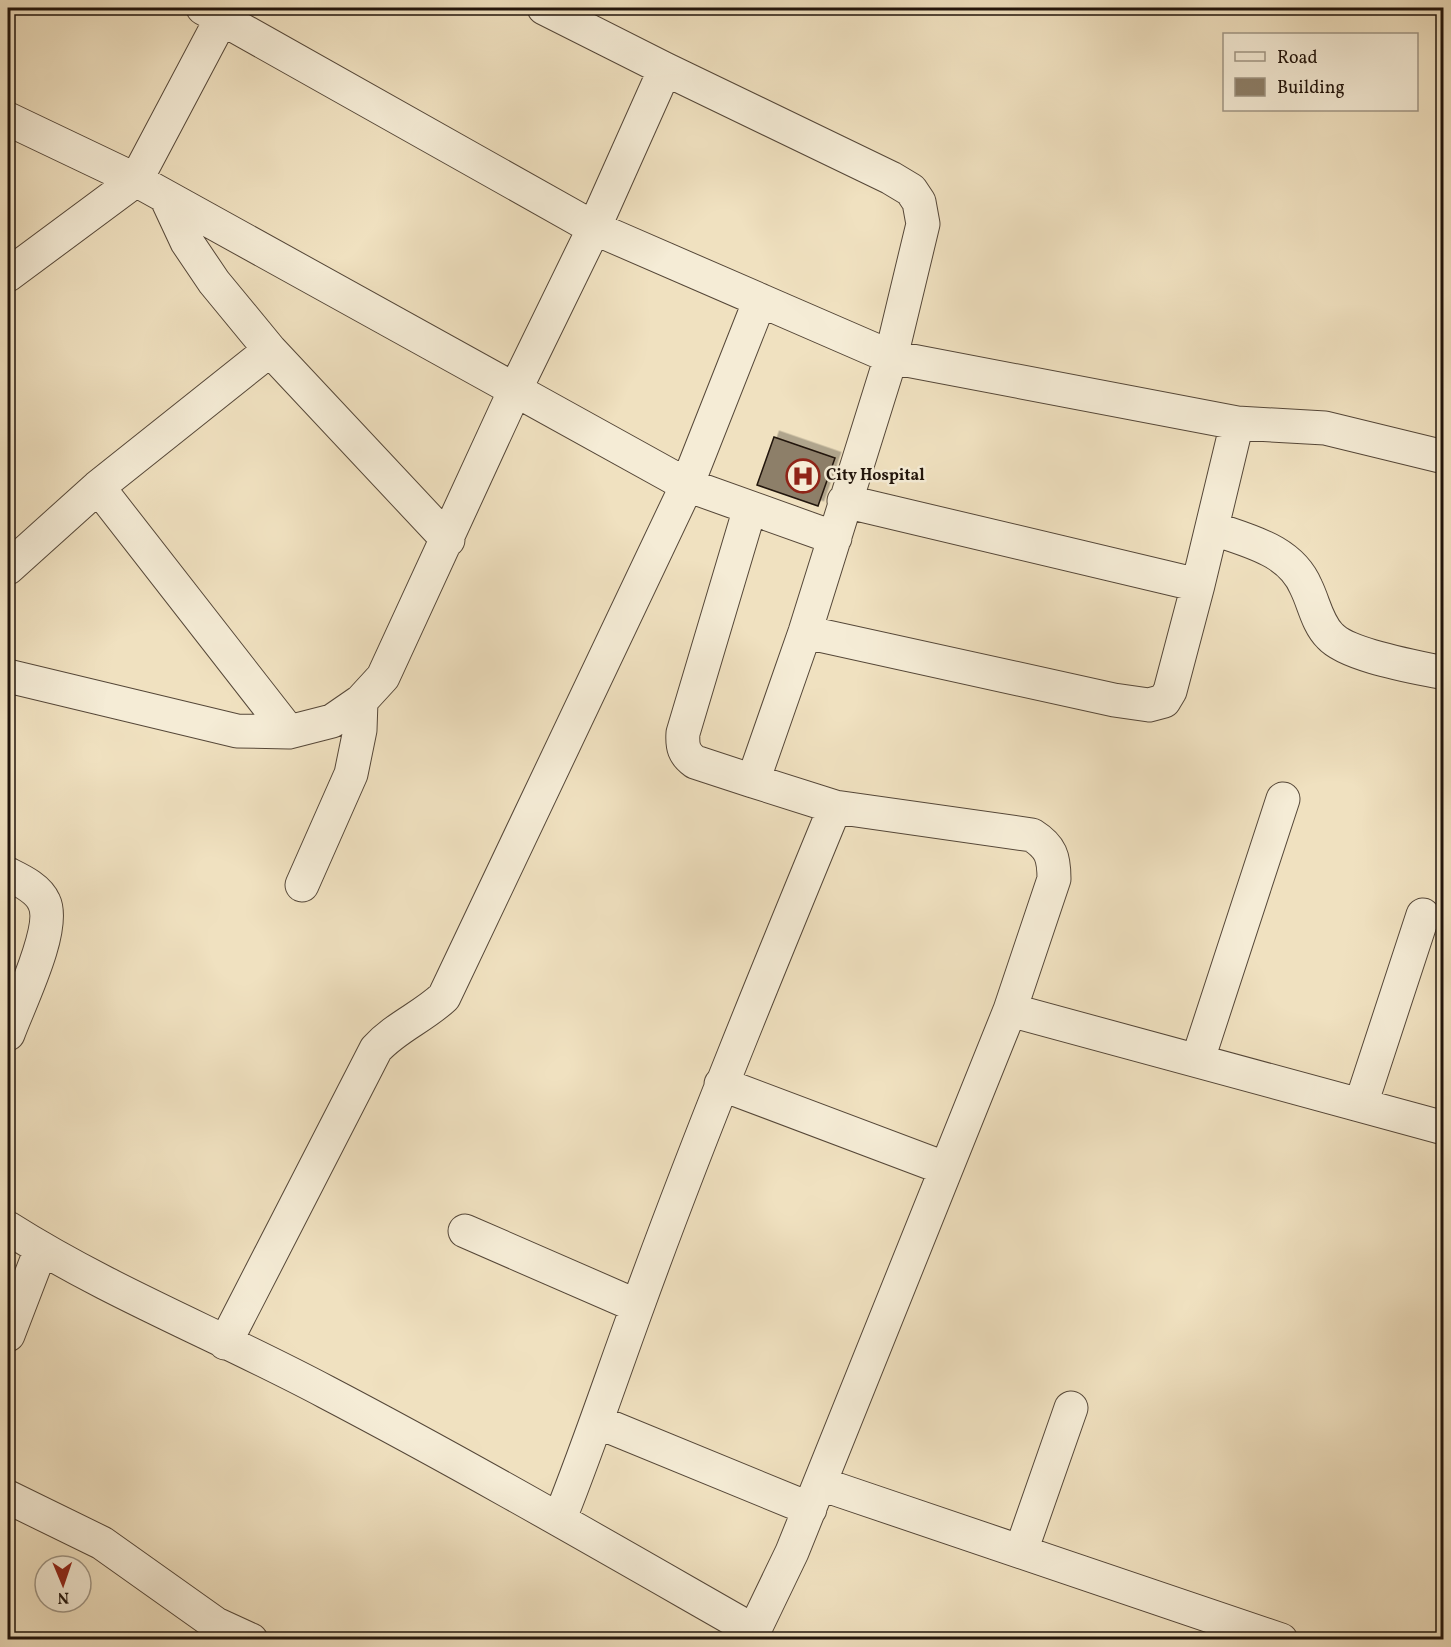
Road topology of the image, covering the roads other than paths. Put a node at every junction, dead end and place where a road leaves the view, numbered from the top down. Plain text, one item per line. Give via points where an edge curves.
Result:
1 (544, 8) edge
2 (217, 11) edge
3 (589, 18) edge
4 (665, 69) junction
5 (8, 119) edge
6 (136, 180) junction
7 (166, 197) junction
8 (594, 228) junction
9 (8, 275) edge
10 (760, 300) junction
11 (270, 350) junction
12 (891, 357) junction
13 (514, 390) junction
14 (1237, 423) junction
15 (1443, 457) edge
16 (687, 485) junction
17 (98, 487) junction
18 (844, 501) junction
19 (750, 508) junction
20 (1212, 528) junction
21 (835, 538) junction
22 (448, 540) junction
23 (8, 568) edge
24 (1198, 585) junction
25 (805, 632) junction
26 (1443, 673) edge
27 (8, 676) edge
28 (361, 701) junction
29 (289, 732) junction
30 (753, 781) junction
31 (1283, 799) dead end
32 (835, 807) junction
33 (8, 874) edge
34 (302, 885) dead end
35 (1424, 915) dead end
36 (1010, 1010) junction
37 (8, 1035) edge
38 (1198, 1059) junction
39 (721, 1084) junction
40 (1361, 1104) junction
41 (1443, 1128) edge
42 (944, 1168) junction
43 (8, 1228) edge
44 (465, 1231) dead end
45 (41, 1249) junction
46 (637, 1306) junction
47 (8, 1335) edge
48 (225, 1343) junction
49 (1071, 1408) dead end
50 (598, 1422) junction
51 (816, 1496) junction
52 (8, 1497) edge
53 (560, 1518) junction
54 (1021, 1551) junction
55 (752, 1635) edge
56 (251, 1640) edge
57 (1281, 1640) edge

1 - 3 street
2 - 6 street
2 - 8 street
3 - 4 street
4 - 8 street
4 - 12 street via 911,190 919,202 923,224
5 - 6 street
6 - 7 street
6 - 9 street
7 - 11 street via 187,242 213,282
7 - 13 street
8 - 10 street
8 - 13 street
10 - 12 street
10 - 16 street
11 - 17 street
11 - 22 street
12 - 14 street
12 - 18 street
13 - 16 street
13 - 22 street
14 - 15 street via 1325,428
14 - 20 street
16 - 19 street
16 - 48 street via 444,997 431,1010 391,1033 376,1049
17 - 23 street
17 - 29 street
18 - 21 street
18 - 24 street
19 - 21 street
19 - 30 street via 682,746 694,762
20 - 24 street
20 - 26 street via 1284,557 1300,573 1330,638 1386,660
21 - 25 street
22 - 28 street via 383,677
24 - 25 street via 1170,691 1164,701 1149,705
25 - 30 street
27 - 29 street via 237,731
28 - 29 street via 332,721
28 - 34 street via 351,774
30 - 32 street
31 - 38 street
32 - 36 street via 1032,835 1048,846 1054,862 1054,879
32 - 39 street
33 - 37 street via 24,881 44,900 48,915 45,935
35 - 40 street
36 - 38 street
36 - 42 street
38 - 40 street
39 - 42 street
39 - 46 street
40 - 41 street
42 - 51 street
43 - 45 street
44 - 46 street
45 - 47 street
45 - 48 street
46 - 50 street
48 - 53 street via 324,1390
49 - 54 street
50 - 51 street
50 - 53 street
51 - 54 street
51 - 55 street
52 - 56 street via 102,1543 216,1624
53 - 55 street
54 - 57 street

